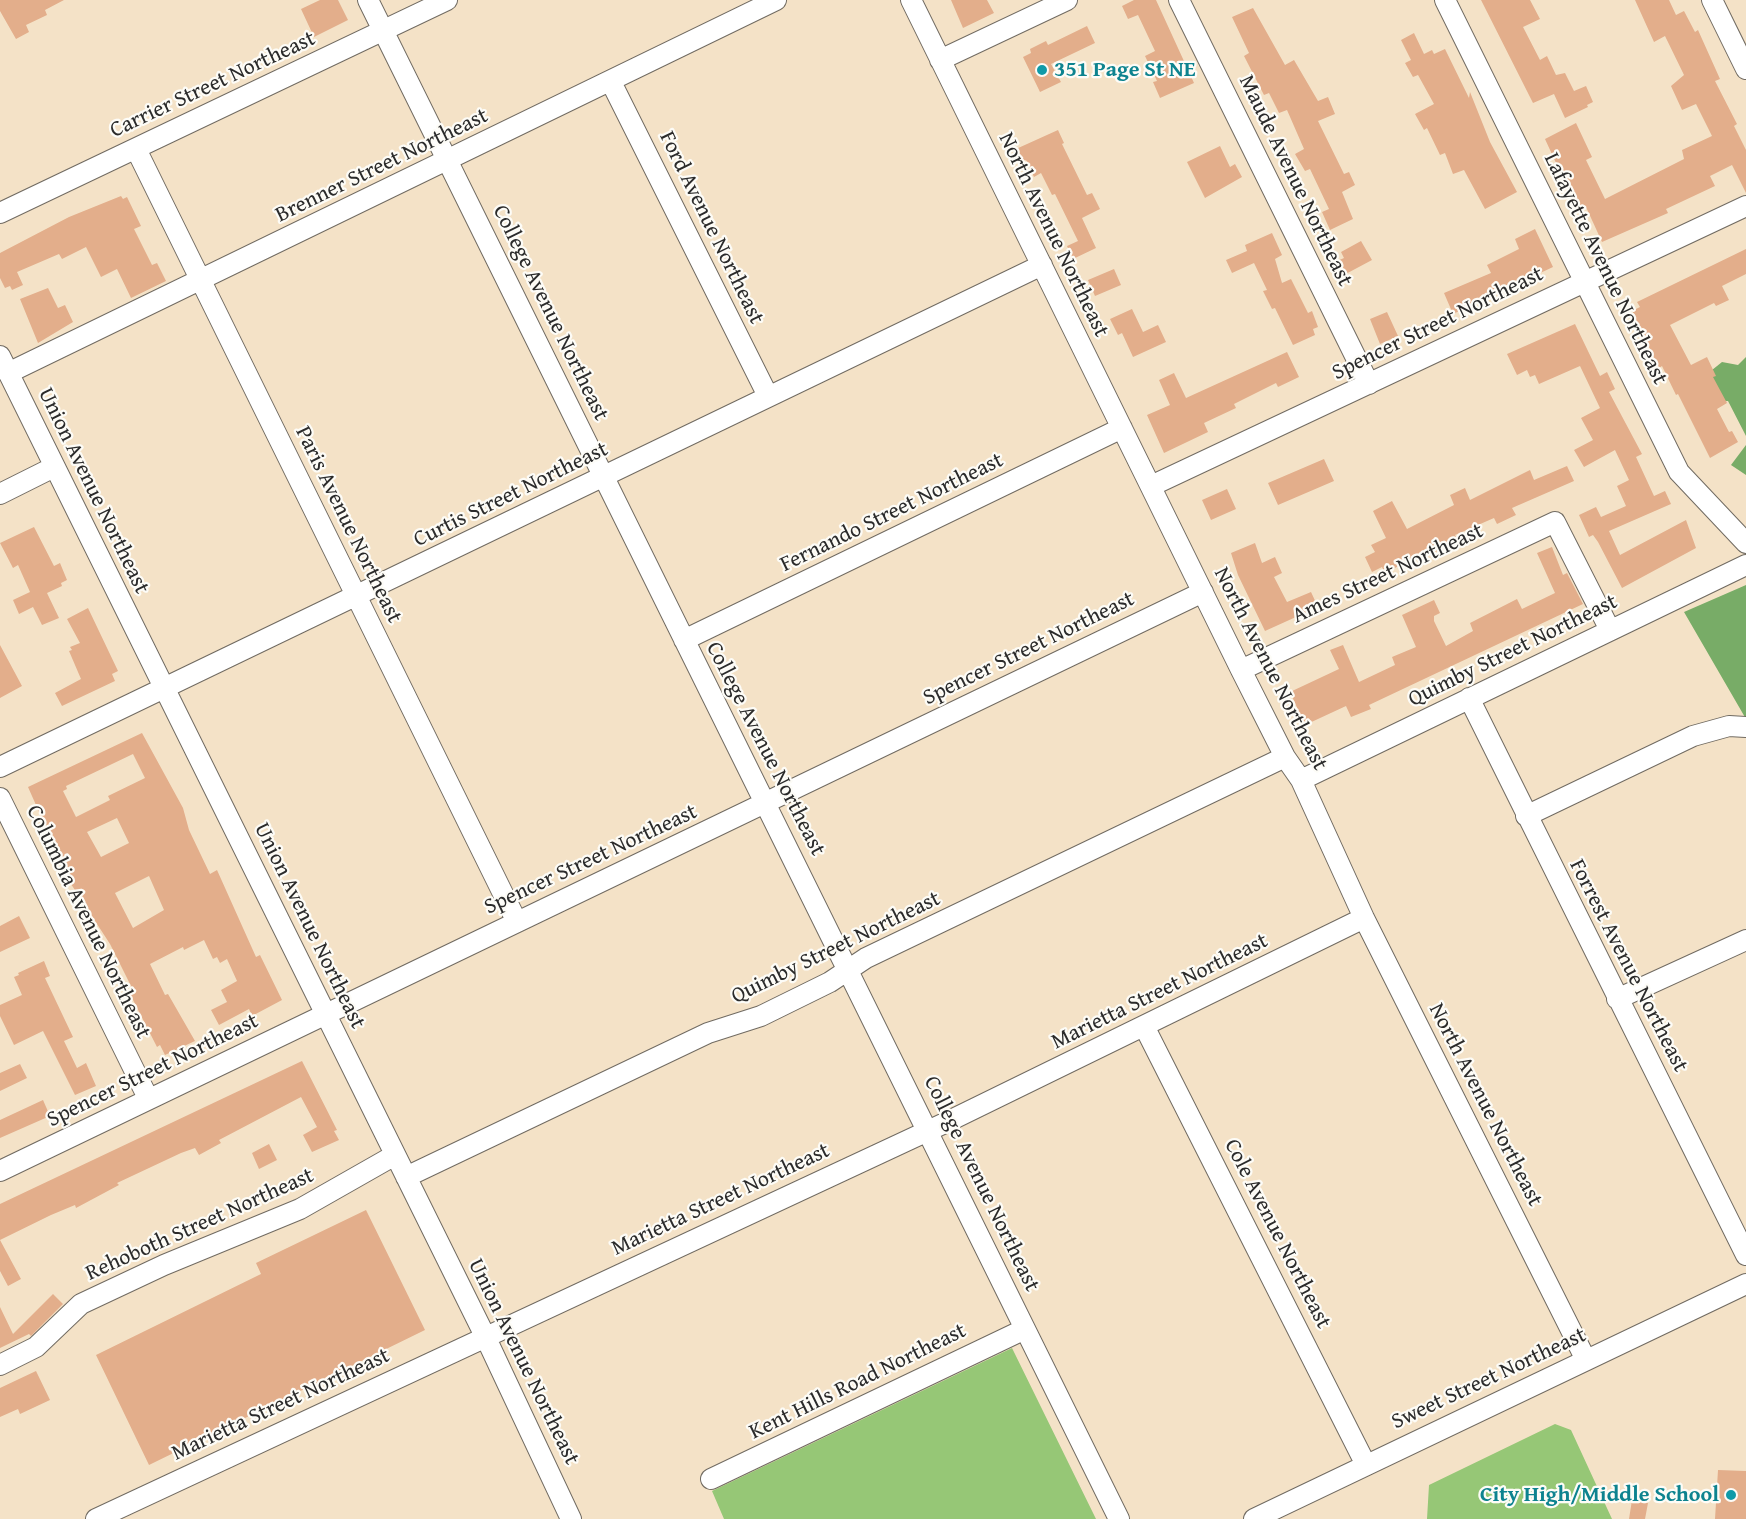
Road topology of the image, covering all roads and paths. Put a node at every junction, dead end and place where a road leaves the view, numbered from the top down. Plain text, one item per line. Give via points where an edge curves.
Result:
1 (368, 0) edge
2 (447, 0) edge
3 (776, 0) edge
4 (911, 0) edge
5 (1067, 0) edge
6 (1179, 0) edge
7 (1445, 0) edge
8 (1712, 0) edge
9 (383, 31) junction
10 (940, 60) junction
11 (1746, 69) edge
12 (611, 82) junction
13 (136, 149) junction
14 (448, 161) junction
15 (1746, 206) edge
16 (0, 213) edge
17 (1042, 265) junction
18 (199, 280) junction
19 (1585, 280) junction
20 (4, 365) edge
21 (1369, 384) junction
22 (768, 396) junction
23 (1122, 428) junction
24 (54, 467) junction
25 (603, 477) junction
26 (1151, 486) junction
27 (0, 494) edge
28 (1746, 543) edge
29 (1746, 565) edge
30 (1203, 592) junction
31 (356, 596) junction
32 (1610, 630) junction
33 (684, 640) junction
34 (1241, 670) junction
35 (164, 688) junction
36 (1469, 698) junction
37 (1746, 728) edge
38 (1285, 757) junction
39 (0, 767) edge
40 (1301, 780) junction
41 (0, 798) edge
42 (766, 804) junction
43 (1526, 816) junction
44 (1364, 918) junction
45 (517, 922) junction
46 (1746, 940) edge
47 (849, 970) junction
48 (1617, 999) junction
49 (326, 1014) junction
50 (1144, 1026) junction
51 (148, 1098) junction
52 (928, 1130) junction
53 (395, 1155) junction
54 (0, 1171) edge
55 (406, 1177) junction
56 (1746, 1256) edge
57 (1746, 1284) edge
58 (1025, 1329) junction
59 (485, 1336) junction
60 (1586, 1360) junction
61 (0, 1365) edge
62 (1366, 1465) junction
63 (711, 1479) dead end
64 (96, 1519) edge
65 (571, 1519) edge
66 (1119, 1519) edge
67 (1254, 1519) edge

1 - 9 street, College Avenue Northeast
2 - 9 street, Carrier Street Northeast
3 - 12 street, Brenner Street Northeast
4 - 10 street, North Avenue Northeast
5 - 10 street
6 - 21 street, Maude Avenue Northeast
7 - 19 street, Lafayette Avenue Northeast
8 - 11 street
9 - 13 street, Carrier Street Northeast
9 - 14 street, College Avenue Northeast
10 - 17 street, North Avenue Northeast
12 - 14 street, Brenner Street Northeast
12 - 22 street, Ford Avenue Northeast
13 - 16 street, Carrier Street Northeast
13 - 18 street, Paris Avenue Northeast
14 - 18 street, Brenner Street Northeast
14 - 25 street, College Avenue Northeast
15 - 19 street, Spencer Street Northeast
17 - 22 street, Curtis Street Northeast
17 - 23 street, North Avenue Northeast
18 - 20 street, Brenner Street Northeast
18 - 31 street, Paris Avenue Northeast
19 - 21 street, Spencer Street Northeast
19 - 28 street, Lafayette Avenue Northeast via 1679,472
20 - 24 street, Union Avenue Northeast
21 - 26 street, Spencer Street Northeast
22 - 25 street, Curtis Street Northeast
23 - 26 street, North Avenue Northeast
23 - 33 street, Fernando Street Northeast
24 - 27 street
24 - 35 street, Union Avenue Northeast
25 - 31 street, Curtis Street Northeast
25 - 33 street, College Avenue Northeast
26 - 30 street, North Avenue Northeast
29 - 32 street, Quimby Street Northeast
30 - 34 street, North Avenue Northeast
30 - 42 street, Spencer Street Northeast
31 - 35 street, Curtis Street Northeast
31 - 45 street, Paris Avenue Northeast
32 - 34 street, Ames Street Northeast via 1556,522
32 - 36 street, Quimby Street Northeast
33 - 42 street, College Avenue Northeast
34 - 38 street, North Avenue Northeast
35 - 39 street, Curtis Street Northeast
35 - 49 street, Union Avenue Northeast
36 - 40 street, Quimby Street Northeast
36 - 43 street, Forrest Avenue Northeast
37 - 43 street via 1729,726 1693,736
38 - 40 street, North Avenue Northeast
38 - 47 street, Quimby Street Northeast via 866,958
40 - 44 street, North Avenue Northeast
41 - 51 street, Columbia Avenue Northeast
42 - 45 street, Spencer Street Northeast
42 - 47 street, College Avenue Northeast
43 - 48 street, Forrest Avenue Northeast
44 - 50 street, Marietta Street Northeast
44 - 60 street, North Avenue Northeast
45 - 49 street, Spencer Street Northeast
46 - 48 street
47 - 52 street, College Avenue Northeast
47 - 55 street, Quimby Street Northeast via 761,1016 708,1033
48 - 56 street, Forrest Avenue Northeast
49 - 51 street, Spencer Street Northeast
49 - 53 street, Union Avenue Northeast
50 - 52 street, Marietta Street Northeast
50 - 62 street, Cole Avenue Northeast
51 - 54 street, Spencer Street Northeast
52 - 58 street, College Avenue Northeast
52 - 59 street, Marietta Street Northeast
53 - 55 street, Union Avenue Northeast
53 - 61 street, Rehoboth Street Northeast via 300,1209 81,1304 36,1347
55 - 59 street, Union Avenue Northeast
57 - 60 street, Sweet Street Northeast
58 - 63 street, Kent Hills Road Northeast
58 - 66 street, College Avenue Northeast
59 - 64 street, Marietta Street Northeast
59 - 65 street, Union Avenue Northeast
60 - 62 street, Sweet Street Northeast
62 - 67 street, Sweet Street Northeast

